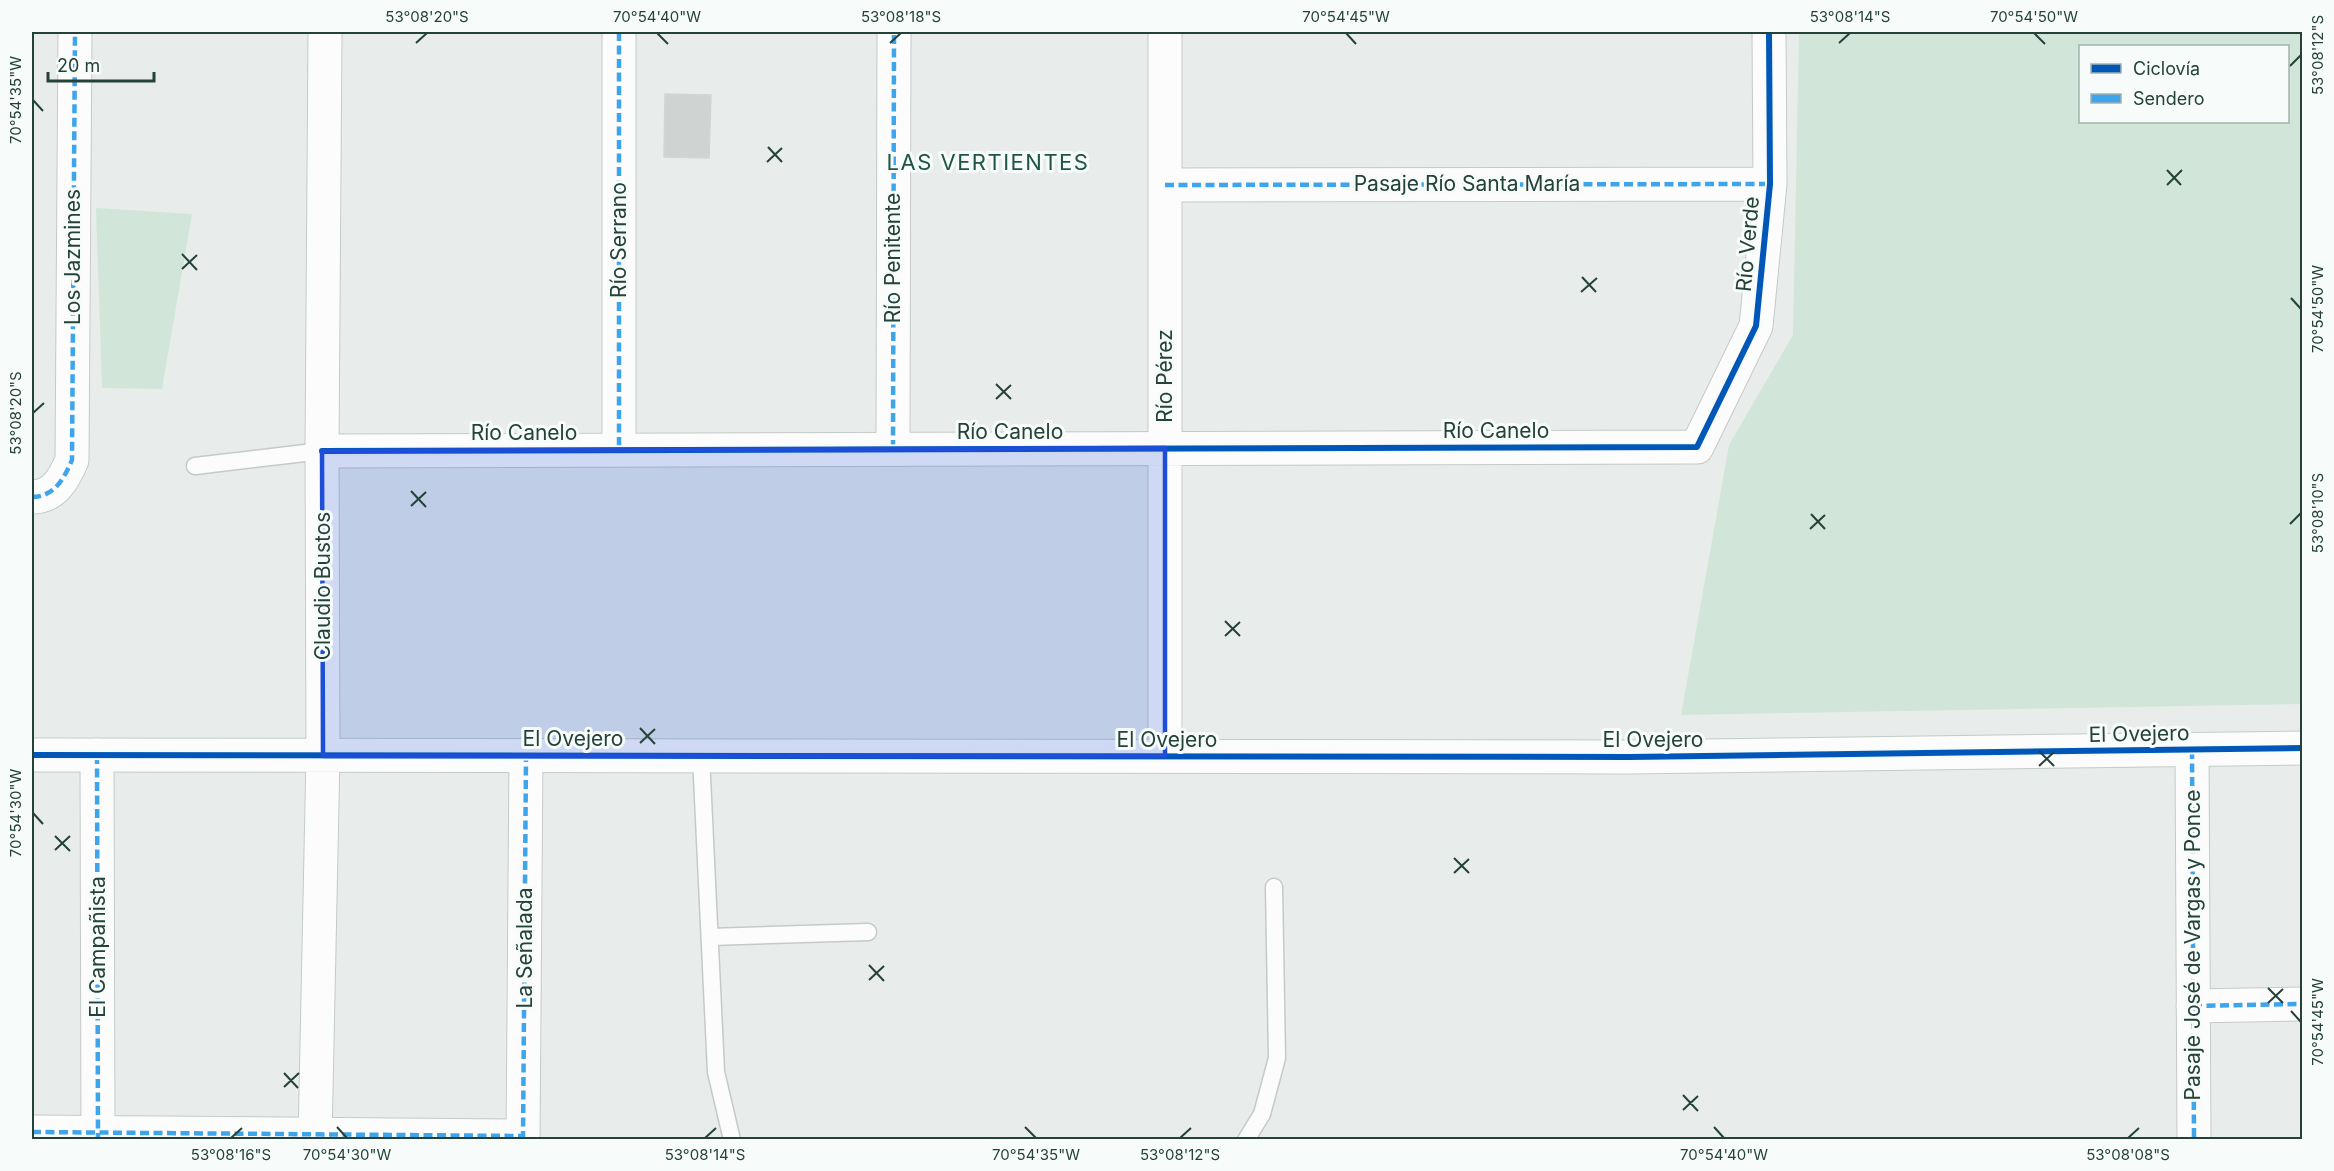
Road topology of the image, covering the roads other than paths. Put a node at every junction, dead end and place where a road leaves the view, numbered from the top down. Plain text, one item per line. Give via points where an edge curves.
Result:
1 (75, 32) edge
2 (325, 32) edge
3 (619, 32) edge
4 (894, 32) edge
5 (1165, 32) edge
6 (1769, 32) edge
7 (1770, 184) junction
8 (1165, 185) junction
9 (1698, 447) joint
10 (1165, 448) junction
11 (619, 449) junction
12 (894, 449) junction
13 (322, 451) junction
14 (195, 466) dead end
15 (32, 497) edge
16 (2302, 748) edge
17 (2192, 750) junction
18 (32, 755) edge
19 (97, 755) junction
20 (323, 756) junction
21 (526, 756) junction
22 (701, 756) junction
23 (1165, 756) junction
24 (1274, 887) dead end
25 (868, 932) dead end
26 (710, 937) junction
27 (2302, 1004) edge
28 (2193, 1006) junction
29 (32, 1132) edge
30 (98, 1136) edge
31 (315, 1137) edge
32 (523, 1138) edge
33 (732, 1140) edge
34 (1246, 1140) edge
35 (2194, 1140) edge

1 - 15 street, Los Jazmines via 72,460 63,482 42,497
2 - 13 street, Claudio Bustos
3 - 11 street, Río Serrano
4 - 12 street, Río Penitente
5 - 8 street, Río Pérez
6 - 7 street, Río Verde
7 - 8 street, Pasaje Río Santa María
7 - 9 street, Río Verde via 1756,326
8 - 10 street, Río Pérez
9 - 10 street, Río Canelo
10 - 12 street, Río Canelo
10 - 23 street, Río Pérez
11 - 12 street, Río Canelo
11 - 13 street, Río Canelo
13 - 14 lane
13 - 20 street, Claudio Bustos
16 - 17 street, El Ovejero
17 - 23 street, El Ovejero via 1629,757
17 - 28 street, Pasaje José de Vargas y Ponce
18 - 19 street, El Ovejero
19 - 20 street, El Ovejero
19 - 30 street, El Campañista
20 - 21 street, El Ovejero
20 - 31 street, Claudio Bustos
21 - 22 street, El Ovejero
21 - 32 street, La Señalada
22 - 23 street, El Ovejero
22 - 26 lane
24 - 34 lane via 1277,1058 1262,1114
25 - 26 lane
26 - 33 lane via 716,1072
27 - 28 street
28 - 35 street, Pasaje José de Vargas y Ponce
29 - 30 street
30 - 31 street
31 - 32 street

